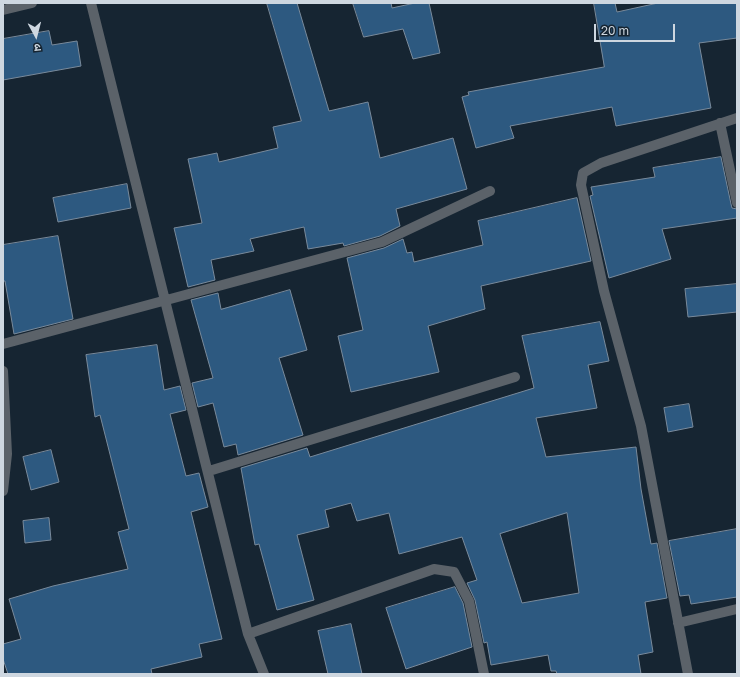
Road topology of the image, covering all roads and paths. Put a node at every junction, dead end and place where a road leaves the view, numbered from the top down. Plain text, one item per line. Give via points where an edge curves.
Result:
1 (32, 3) edge
2 (91, 3) edge
3 (3, 10) edge
4 (737, 118) edge
5 (720, 123) junction
6 (490, 191) dead end
7 (737, 203) edge
8 (164, 302) junction
9 (3, 344) edge
10 (3, 370) edge
11 (515, 377) dead end
12 (209, 471) junction
13 (3, 491) edge
14 (737, 609) edge
15 (678, 623) junction
16 (248, 634) junction
17 (264, 674) edge
18 (484, 674) edge
19 (688, 674) edge

1 - 3 street
2 - 8 street
4 - 5 street
5 - 7 street
5 - 15 street via 601,163 583,173 581,185 604,291 641,426
6 - 8 street via 382,242
8 - 9 street
8 - 12 street
10 - 13 street via 7,454
11 - 12 street
12 - 16 street
14 - 15 street
15 - 19 street
16 - 17 street
16 - 18 street via 434,569 454,572 469,601

